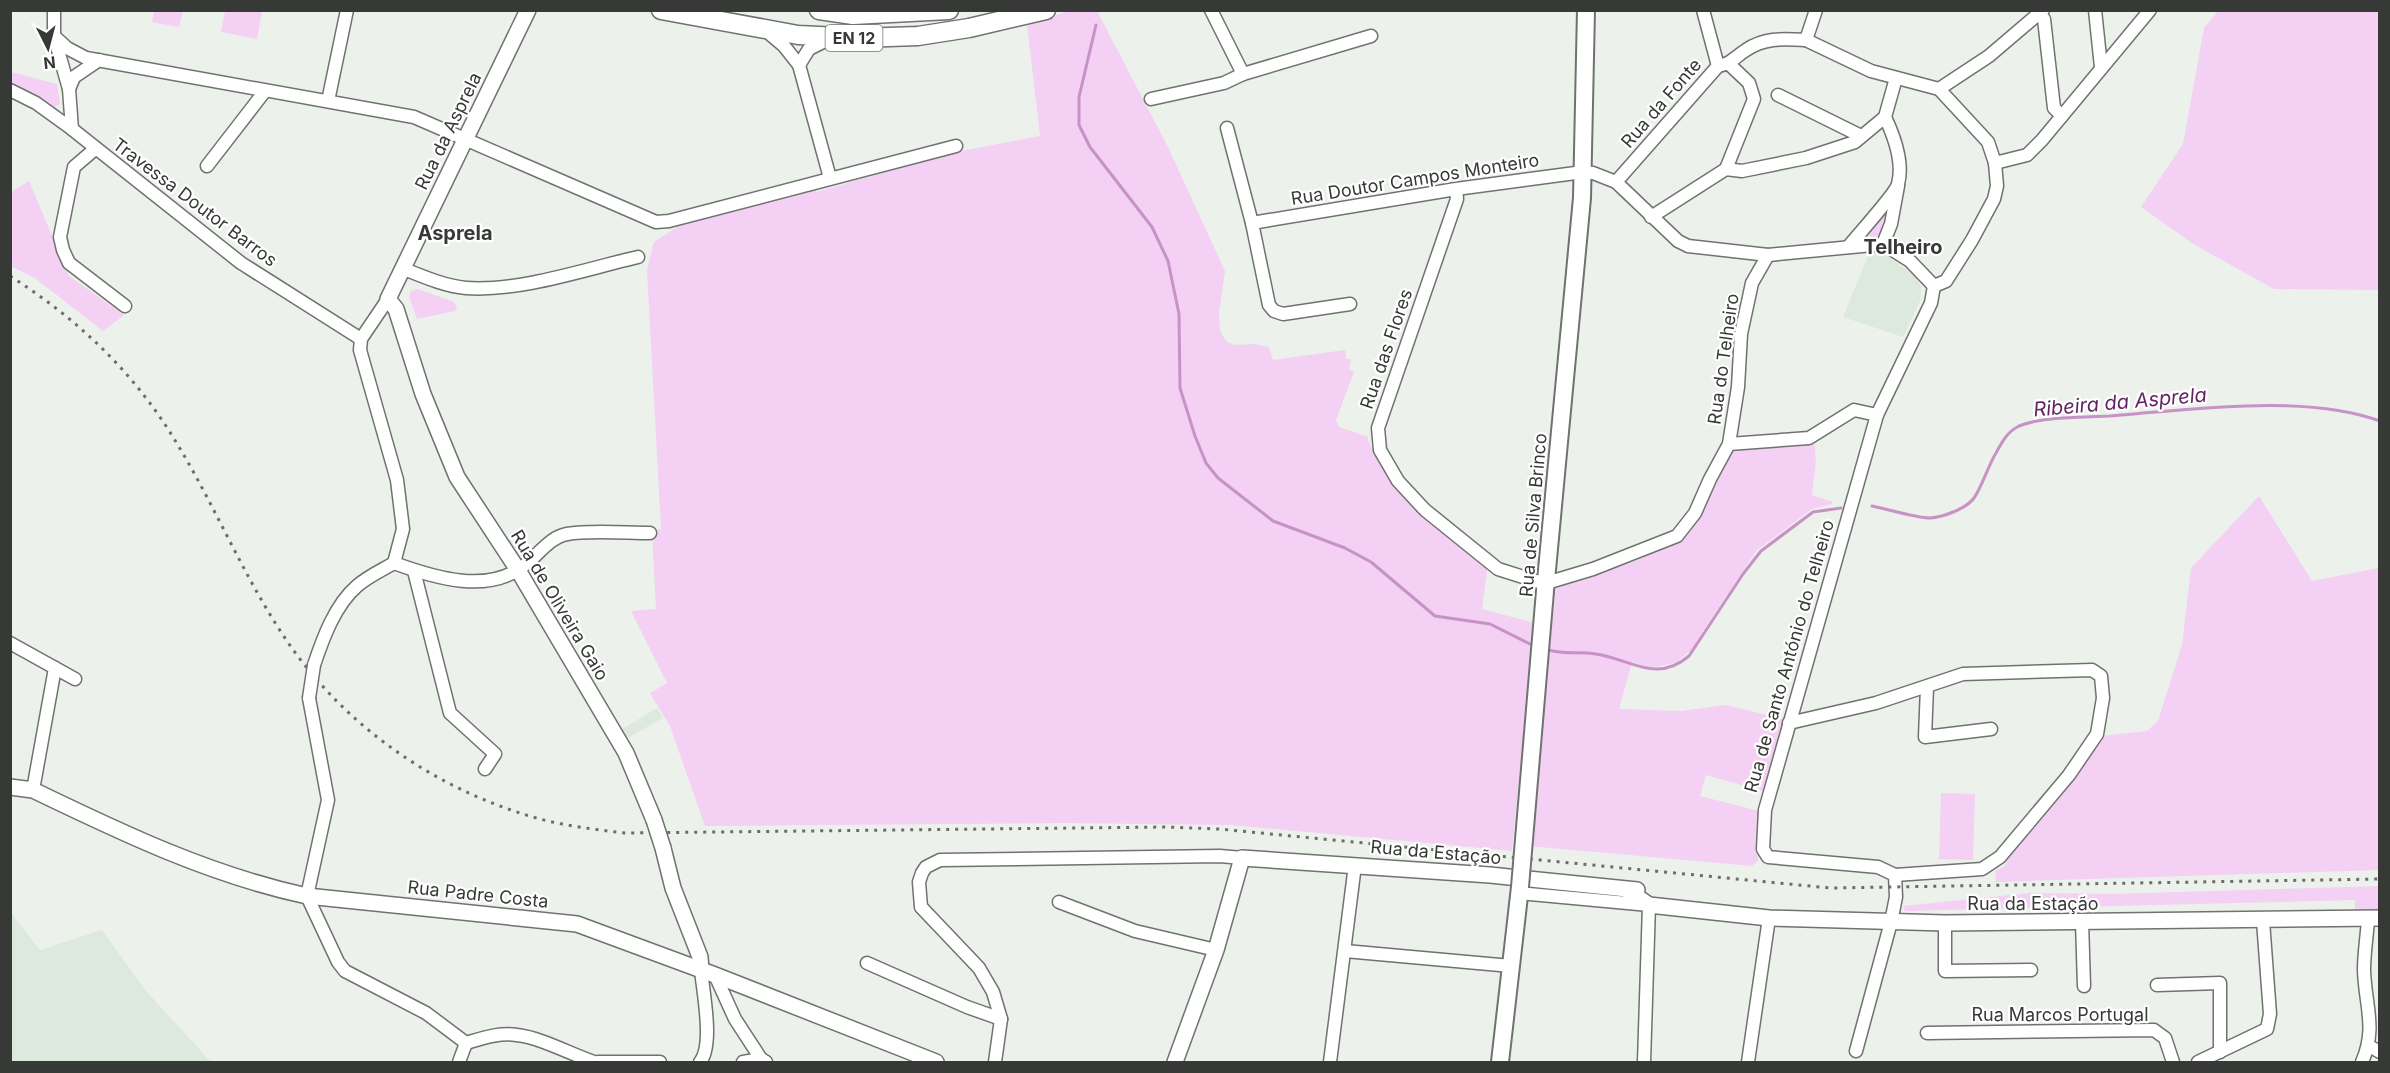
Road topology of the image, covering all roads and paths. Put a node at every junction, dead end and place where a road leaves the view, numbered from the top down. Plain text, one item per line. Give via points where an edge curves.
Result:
1 (54, 10) edge
2 (347, 10) edge
3 (528, 10) edge
4 (661, 10) edge
5 (819, 10) edge
6 (949, 10) edge
7 (1046, 10) edge
8 (1211, 10) edge
9 (1586, 10) edge
10 (1703, 10) edge
11 (1816, 10) edge
12 (2095, 10) edge
13 (2150, 10) edge
14 (847, 13) edge
15 (2043, 15) edge
16 (765, 30) junction
17 (54, 36) junction
18 (1371, 36) dead end
19 (835, 37) junction
20 (1806, 40) junction
21 (99, 60) junction
22 (800, 65) junction
23 (1723, 65) junction
24 (2101, 68) junction
25 (1243, 74) junction
26 (1896, 78) junction
27 (69, 88) junction
28 (10, 90) edge
29 (265, 90) junction
30 (1939, 90) junction
31 (1778, 95) dead end
32 (1151, 99) dead end
33 (328, 101) junction
34 (2062, 116) junction
35 (1885, 117) junction
36 (1227, 128) dead end
37 (72, 129) junction
38 (1861, 136) junction
39 (464, 140) junction
40 (956, 146) dead end
41 (95, 149) junction
42 (1995, 163) junction
43 (207, 166) dead end
44 (1726, 169) junction
45 (1583, 172) junction
46 (830, 178) junction
47 (1616, 182) junction
48 (1898, 186) junction
49 (1456, 189) junction
50 (1652, 217) junction
51 (1252, 223) junction
52 (1883, 243) junction
53 (1849, 246) junction
54 (1768, 255) junction
55 (638, 257) dead end
56 (404, 269) junction
57 (1940, 284) junction
58 (388, 299) junction
59 (1350, 304) dead end
60 (125, 306) dead end
61 (362, 339) junction
62 (1877, 415) junction
63 (1729, 444) junction
64 (650, 533) dead end
65 (394, 563) junction
66 (518, 570) junction
67 (414, 571) junction
68 (1545, 586) junction
69 (10, 643) edge
70 (55, 668) junction
71 (75, 679) dead end
72 (1927, 687) junction
73 (1789, 723) junction
74 (1991, 729) dead end
75 (486, 769) dead end
76 (10, 787) edge
77 (33, 790) junction
78 (1242, 858) junction
79 (1355, 864) junction
80 (1895, 875) junction
81 (1520, 890) junction
82 (1627, 890) junction
83 (307, 896) junction
84 (1059, 902) dead end
85 (1649, 905) junction
86 (1688, 910) junction
87 (1768, 918) junction
88 (2374, 919) edge
89 (2263, 921) junction
90 (1891, 922) junction
91 (2082, 922) junction
92 (1945, 923) junction
93 (692, 935) junction
94 (1216, 950) junction
95 (1345, 951) junction
96 (674, 959) junction
97 (867, 963) dead end
98 (1511, 966) junction
99 (2031, 970) dead end
100 (708, 972) junction
101 (2084, 986) dead end
102 (2157, 986) dead end
103 (1001, 1019) junction
104 (1927, 1033) dead end
105 (466, 1043) junction
106 (2374, 1049) edge
107 (1856, 1051) dead end
108 (2220, 1052) junction
109 (764, 1060) edge
110 (459, 1062) edge
111 (596, 1062) edge
112 (646, 1062) edge
113 (660, 1062) edge
114 (700, 1062) edge
115 (743, 1062) edge
116 (936, 1062) edge
117 (995, 1062) edge
118 (1175, 1062) edge
119 (1330, 1062) edge
120 (1500, 1062) edge
121 (1644, 1062) edge
122 (1748, 1062) edge
123 (2173, 1062) edge
124 (2199, 1062) edge
125 (2362, 1062) edge

1 - 17 street
2 - 33 street
3 - 39 street, Rua da Asprela
4 - 16 main road, EN 12
5 - 14 main road, EN 12
6 - 14 main road, EN 12
7 - 19 main road, EN 12 via 918,36
8 - 25 street
9 - 45 main road, Rua de Silva Brinco
10 - 23 street
11 - 20 street
12 - 24 street
13 - 24 street
15 - 30 street
15 - 34 street via 2054,108
16 - 19 main road, EN 12
16 - 22 street
17 - 21 street via 77,54
17 - 27 street
18 - 25 street
19 - 22 street via 809,50
20 - 23 street, Rua da Fonte via 1762,41
20 - 26 street via 1871,71
21 - 27 street via 74,77
21 - 29 street
22 - 46 street
23 - 44 street via 1749,83 1754,99
23 - 47 street, Rua da Fonte
24 - 34 street
25 - 32 street via 1224,83
26 - 30 street
26 - 35 street
27 - 37 street
28 - 37 street, Travessa Doutor Barros
29 - 33 street
29 - 43 street
30 - 42 street via 1988,142
31 - 38 street
33 - 39 street via 414,117
34 - 42 street via 2027,154
35 - 38 street
35 - 48 street via 1899,161
36 - 51 street
37 - 41 street, Travessa Doutor Barros
38 - 44 street via 1855,142 1769,168
39 - 46 street via 656,222
39 - 56 street, Rua da Asprela
40 - 46 street
41 - 60 street via 74,166 60,237 69,263
41 - 61 street, Travessa Doutor Barros via 240,263
42 - 57 street via 1994,199 1972,240
44 - 50 street
45 - 47 street
45 - 49 street, Rua Doutor Campos Monteiro
45 - 68 main road, Rua de Silva Brinco
47 - 50 street
48 - 52 street
48 - 53 street
49 - 51 street, Rua Doutor Campos Monteiro
49 - 68 street, Rua das Flores via 1457,199 1378,428 1380,450 1412,497 1474,551 1498,569
50 - 54 street via 1688,246
51 - 59 street via 1269,305 1274,311 1283,314
52 - 53 street
52 - 57 street
53 - 54 street
54 - 63 street, Rua do Telheiro via 1752,283 1745,314
55 - 56 street via 531,282 484,288 464,288
56 - 58 street, Rua da Asprela
57 - 62 street, Rua de Santo António do Telheiro
58 - 61 street
58 - 66 street, Rua de Oliveira Gaio via 396,309 423,394 457,477
61 - 65 street via 361,355 397,480 403,529
62 - 63 street via 1854,410 1809,438
62 - 73 street, Rua de Santo António do Telheiro
63 - 68 street, Rua do Telheiro via 1695,513 1677,536
64 - 66 street via 565,534 550,541
65 - 67 street
65 - 83 street, bridge via 357,586 348,597 325,631 314,665 309,698 328,800
66 - 67 street via 509,576 482,581 454,581
66 - 93 street, Rua de Oliveira Gaio, bridge via 627,753
67 - 75 street via 450,713 495,754
68 - 81 main road, Rua de Silva Brinco, bridge
69 - 70 street
70 - 71 street
70 - 77 street
72 - 73 street via 1876,704
72 - 74 street via 1925,737
72 - 80 street via 1963,674 2092,670 2101,675 2103,698 2097,734 2069,775 2000,857 1982,869
73 - 80 street, Rua de Santo António do Telheiro via 1765,810 1763,849 1768,857 1878,867
76 - 77 street, Rua Padre Costa
77 - 83 street, Rua Padre Costa via 177,857 231,877
78 - 79 street, Rua da Estação
78 - 94 street
78 - 103 street via 940,860 927,867 919,882 921,907 979,968 993,992
79 - 82 street, Rua da Estação
79 - 95 street
80 - 90 street
81 - 85 street, Rua da Estação
81 - 98 main road, Rua de Silva Brinco
82 - 85 street, Rua da Estação
82 - 86 street, Rua da Estação via 1638,890
83 - 96 street, Rua Padre Costa via 577,924
83 - 105 street via 345,971 426,1013
84 - 94 street via 1135,931
85 - 86 street, Rua da Estação
85 - 121 street
86 - 87 street, Rua da Estação
87 - 90 street, Rua da Estação
87 - 122 street
88 - 89 street, Rua da Estação
88 - 106 street via 2364,970
89 - 91 street, Rua da Estação
89 - 108 street via 2270,1014 2267,1029
90 - 92 street, Rua da Estação
90 - 107 street
91 - 92 street, Rua da Estação
91 - 101 street
92 - 99 street via 1945,971
93 - 96 street
93 - 100 street, Rua de Oliveira Gaio
94 - 118 street
95 - 98 street
95 - 119 street
96 - 100 street, Rua Padre Costa
97 - 103 street
98 - 120 main road, Rua de Silva Brinco
100 - 109 street
100 - 114 street, Rua de Oliveira Gaio via 707,1038 705,1057
100 - 116 street, Rua Padre Costa
102 - 108 street via 2220,983
103 - 117 street
104 - 123 street, Rua Marcos Portugal via 2154,1030 2165,1038
105 - 110 street
105 - 111 street via 489,1036 516,1035
106 - 125 street
108 - 124 street
109 - 115 street
111 - 112 street
112 - 113 street

